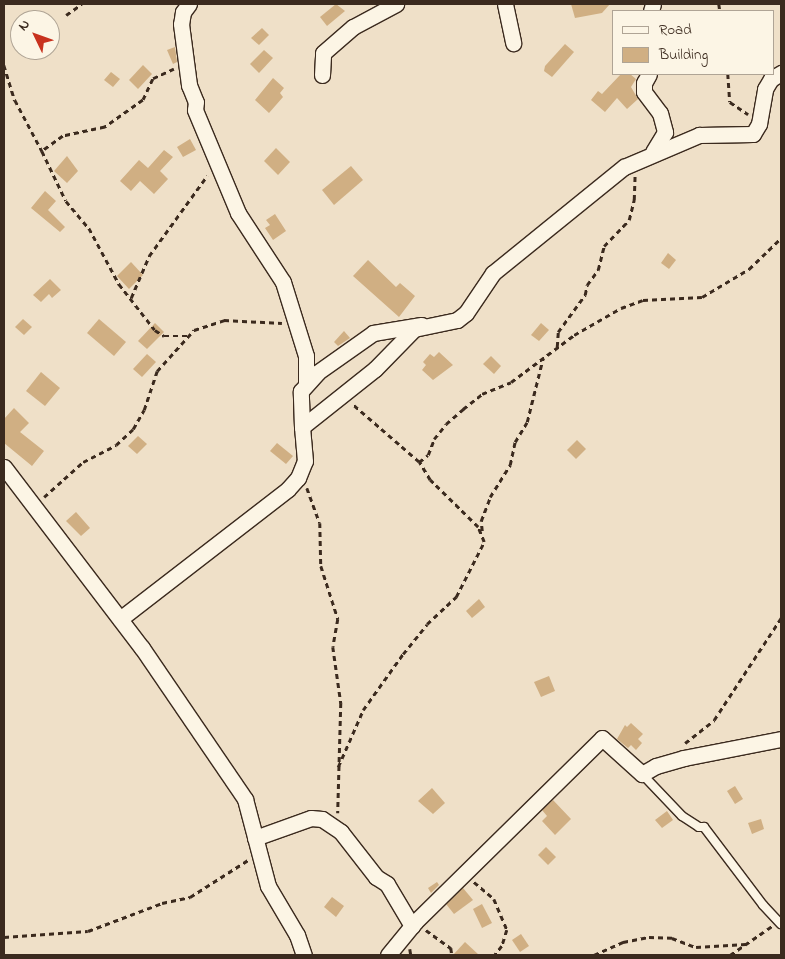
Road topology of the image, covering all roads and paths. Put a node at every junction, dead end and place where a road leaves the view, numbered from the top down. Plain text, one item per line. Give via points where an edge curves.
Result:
1 (82, 4) edge
2 (189, 4) edge
3 (396, 4) edge
4 (505, 4) edge
5 (66, 15) dead end
6 (513, 43) dead end
7 (187, 63) junction
8 (4, 65) edge
9 (781, 73) edge
10 (322, 75) dead end
11 (648, 75) edge
12 (728, 75) edge
13 (758, 115) junction
14 (213, 150) junction
15 (42, 152) junction
16 (653, 152) junction
17 (635, 173) dead end
18 (781, 238) edge
19 (131, 298) junction
20 (426, 325) junction
21 (296, 328) junction
22 (187, 336) junction
23 (557, 347) junction
24 (543, 358) junction
25 (306, 382) junction
26 (344, 395) junction
27 (302, 427) junction
28 (419, 462) junction
29 (4, 467) edge
30 (303, 470) junction
31 (34, 507) junction
32 (482, 533) junction
33 (781, 618) edge
34 (120, 620) junction
35 (781, 739) edge
36 (679, 748) dead end
37 (338, 767) junction
38 (642, 774) junction
39 (341, 832) junction
40 (258, 845) junction
41 (464, 875) junction
42 (780, 923) edge
43 (413, 924) junction
44 (4, 937) edge
45 (746, 944) junction
46 (304, 955) edge
47 (388, 955) edge
48 (452, 955) edge
49 (495, 955) edge
50 (594, 955) edge
51 (730, 955) edge

1 - 5 path
2 - 7 street via 183,12 181,24
3 - 10 street via 353,27 323,53
4 - 6 street
7 - 14 street via 195,110
7 - 15 path via 154,79 143,100 105,127 63,136
8 - 15 path via 15,100
9 - 13 street via 771,79 765,89
11 - 16 street via 644,92 660,113 665,132
12 - 13 path via 730,102 740,111
13 - 16 street via 759,124 753,134 699,135
14 - 19 path via 206,179 149,256
14 - 21 street via 238,213 282,282
15 - 19 path via 66,200 89,228 110,270
16 - 20 street via 604,181 493,273 466,313 457,320
17 - 23 path via 629,220 604,246 598,270 587,285 585,295 558,332
18 - 23 path via 749,269 702,297 643,300 621,308
19 - 22 path via 164,336
20 - 25 street via 373,333
20 - 26 street via 414,330
21 - 22 path via 280,322 224,320 194,330
21 - 25 street via 306,356
22 - 31 path via 157,371 144,410 133,429 116,446 83,462
23 - 24 path
24 - 28 path via 511,382 482,394 463,409 440,431 428,455
24 - 32 path via 527,422 515,442 510,465 490,497 481,521
25 - 27 street via 299,399
26 - 27 street
26 - 28 path
27 - 30 street
28 - 32 path via 430,480
29 - 31 street
30 - 34 street via 288,489
30 - 37 path via 320,523 322,566 338,619 333,647 341,703
31 - 34 street
32 - 37 path via 484,542 479,557 456,597 427,624 380,686 364,710
33 - 36 path via 714,720
34 - 40 street via 245,798
35 - 38 street via 684,758
37 - 39 path via 336,802
38 - 41 street via 602,738
38 - 42 lane via 682,816 704,827
39 - 40 street via 322,820 311,818
39 - 43 street via 376,877 387,884
40 - 44 path via 190,897 162,903 88,931
40 - 46 street via 268,886 297,935
41 - 43 street
41 - 49 path via 494,899 502,913 507,930
42 - 45 path
43 - 47 street
43 - 48 path via 451,948
45 - 50 path via 696,947 672,938 649,937 623,942
45 - 51 path

